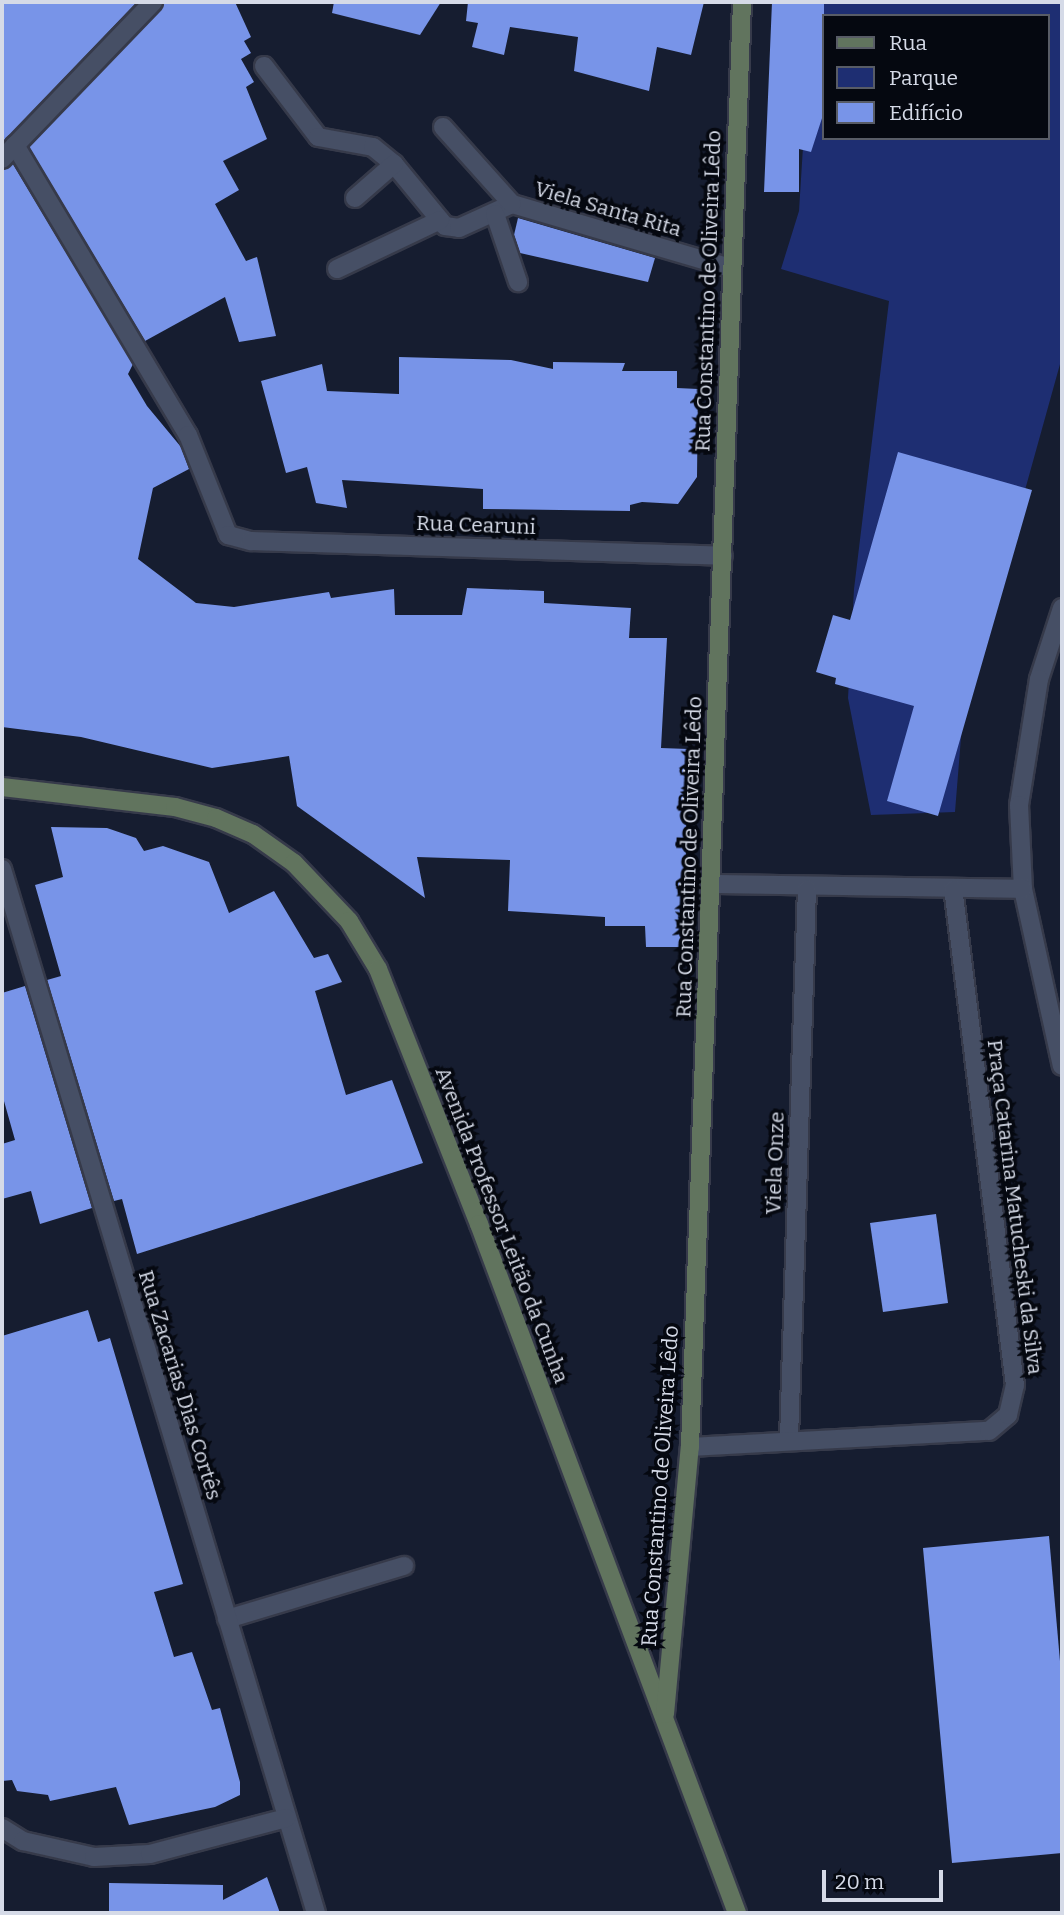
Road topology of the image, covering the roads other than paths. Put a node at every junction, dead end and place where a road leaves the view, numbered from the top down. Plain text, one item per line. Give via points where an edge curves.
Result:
1 (153, 2) edge
2 (742, 2) edge
3 (264, 66) dead end
4 (443, 127) dead end
5 (15, 145) junction
6 (2, 159) edge
7 (394, 164) junction
8 (355, 198) dead end
9 (512, 204) junction
10 (495, 214) junction
11 (440, 220) junction
12 (731, 268) junction
13 (337, 269) dead end
14 (518, 282) dead end
15 (723, 556) junction
16 (1062, 608) edge
17 (2, 787) edge
18 (2, 869) edge
19 (710, 884) junction
20 (807, 889) junction
21 (1023, 889) junction
22 (953, 890) junction
23 (1062, 1066) edge
24 (789, 1439) junction
25 (690, 1447) junction
26 (404, 1566) dead end
27 (227, 1619) junction
28 (665, 1714) junction
29 (286, 1818) junction
30 (2, 1828) edge
31 (316, 1913) edge
32 (737, 1913) edge

1 - 5 street
2 - 12 street, Rua Constantino de Oliveira Lêdo
3 - 7 street via 318,136 366,144
4 - 9 street, Viela Santa Rita
5 - 6 street
5 - 15 street, Rua Cearuni via 188,435 228,535 251,541
7 - 8 street
7 - 11 street
9 - 10 street, Viela Santa Rita
9 - 12 street, Viela Santa Rita
10 - 11 street, Viela Santa Rita via 459,228
10 - 14 street
11 - 13 street
12 - 15 street, Rua Constantino de Oliveira Lêdo
15 - 19 street, Rua Constantino de Oliveira Lêdo
16 - 21 street via 1026,738 1019,805
17 - 28 street, Avenida Professor Leitão da Cunha via 175,807 216,818 253,834 294,863 349,921 378,969
18 - 27 street, Rua Zacarias Dias Cortês
19 - 20 street
19 - 25 street, Rua Constantino de Oliveira Lêdo
20 - 22 street
20 - 24 street, Viela Onze
21 - 22 street
21 - 23 street
22 - 24 street, Praça Catarina Matucheski da Silva via 1015,1385 1013,1405 989,1431
24 - 25 street, Praça Catarina Matucheski da Silva
25 - 28 street, Rua Constantino de Oliveira Lêdo
26 - 27 street
27 - 29 street, Rua Zacarias Dias Cortês
28 - 32 street, Avenida Professor Leitão da Cunha
29 - 30 street via 189,1846 94,1857 23,1841
29 - 31 street, Rua Zacarias Dias Cortês

